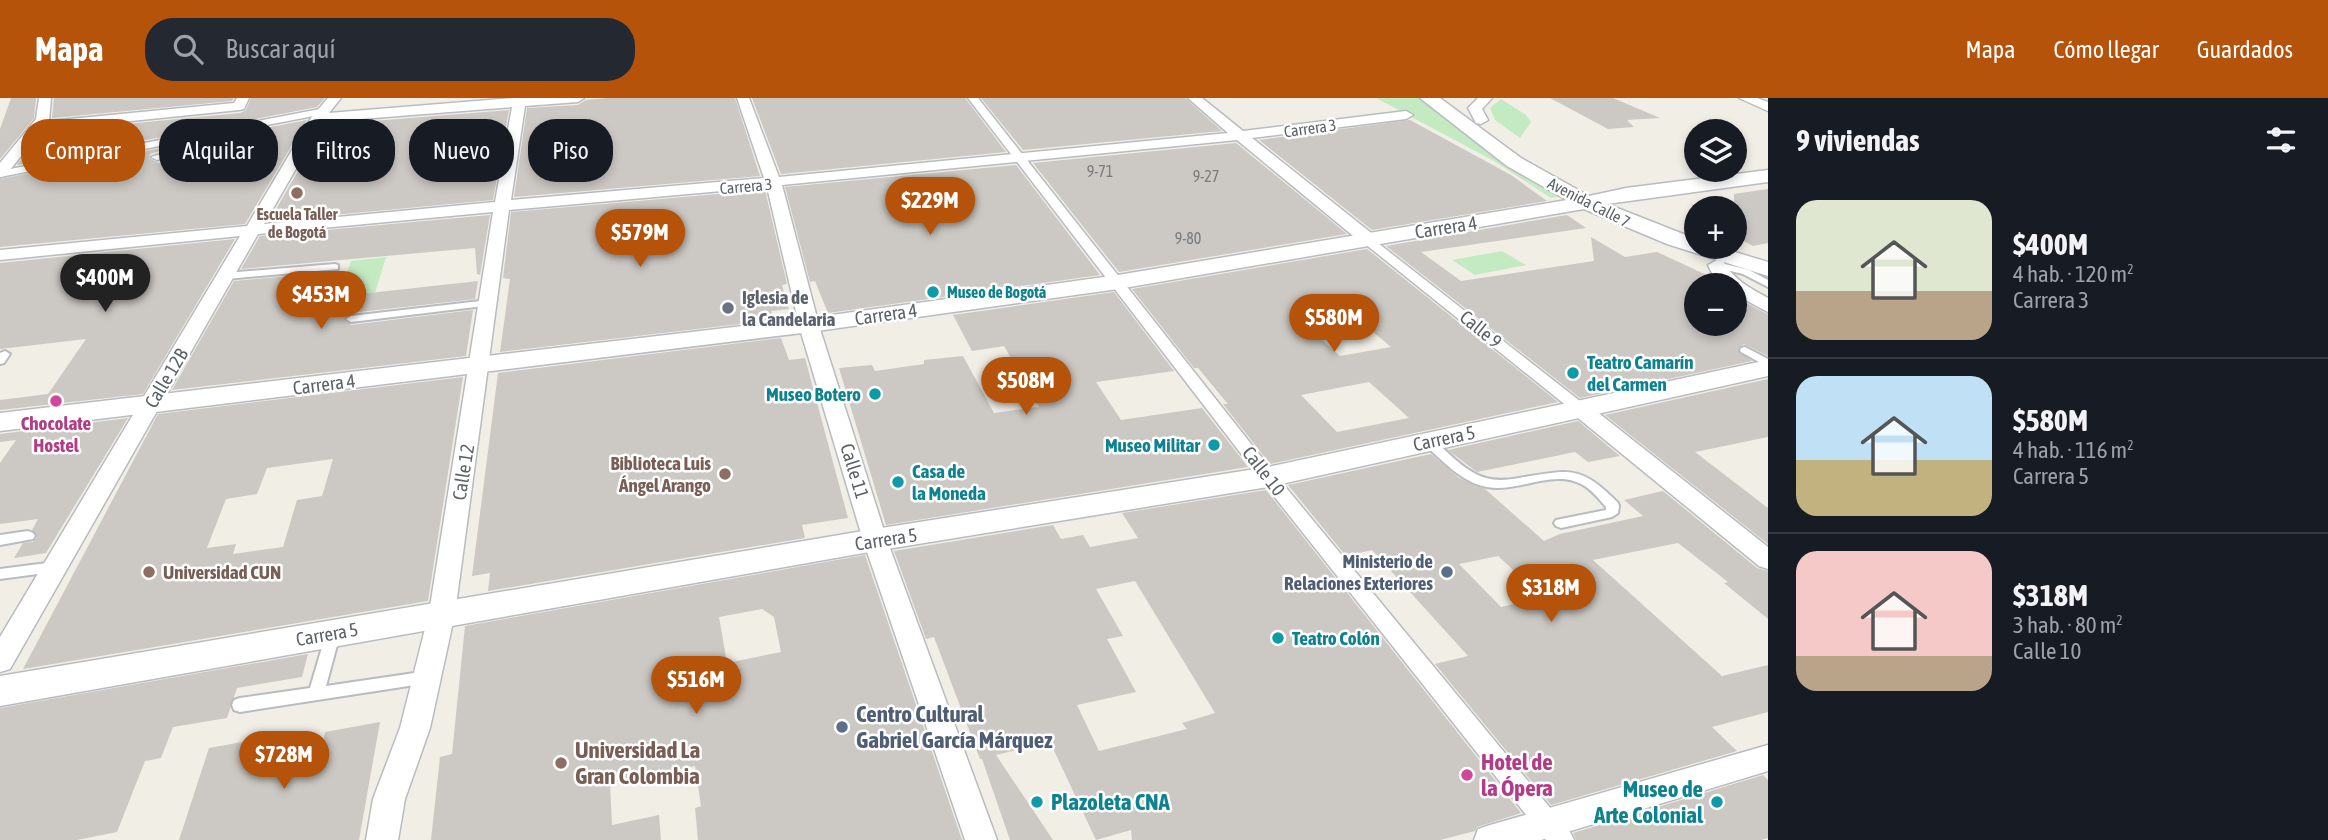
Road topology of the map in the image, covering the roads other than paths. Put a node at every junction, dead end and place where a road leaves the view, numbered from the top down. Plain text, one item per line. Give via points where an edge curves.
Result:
1 (46, 98) edge
2 (162, 98) edge
3 (578, 98) edge
4 (743, 98) edge
5 (973, 98) edge
6 (1194, 98) edge
7 (1428, 98) edge
8 (1449, 98) edge
9 (1486, 98) edge
10 (1745, 98) edge
11 (520, 100) edge
12 (241, 102) edge
13 (1768, 107) edge
14 (326, 109) edge
15 (152, 114) junction
16 (1406, 115) dead end
17 (42, 119) edge
18 (104, 119) edge
19 (252, 119) edge
20 (278, 119) edge
21 (1481, 120) junction
22 (1240, 137) junction
23 (159, 141) edge
24 (21, 146) edge
25 (1021, 159) junction
26 (1, 170) edge
27 (1768, 176) edge
28 (774, 184) junction
29 (1592, 200) junction
30 (502, 206) junction
31 (254, 231) junction
32 (1684, 234) edge
33 (1369, 240) junction
34 (0, 255) edge
35 (1747, 258) edge
36 (1726, 259) edge
37 (1768, 259) edge
38 (335, 267) dead end
39 (1768, 269) edge
40 (226, 276) junction
41 (1118, 282) junction
42 (1768, 284) edge
43 (1747, 294) edge
44 (489, 303) junction
45 (1768, 306) edge
46 (351, 319) dead end
47 (810, 325) junction
48 (1760, 361) edge
49 (480, 365) junction
50 (149, 406) junction
51 (1579, 408) junction
52 (0, 422) edge
53 (1429, 442) junction
54 (1268, 477) junction
55 (1561, 523) dead end
56 (27, 536) dead end
57 (0, 540) edge
58 (875, 540) junction
59 (1768, 560) edge
60 (55, 567) junction
61 (0, 574) edge
62 (442, 613) junction
63 (334, 632) junction
64 (0, 660) edge
65 (428, 677) junction
66 (0, 691) edge
67 (316, 695) junction
68 (240, 705) dead end
69 (1768, 758) edge
70 (1555, 832) edge
71 (382, 840) edge
72 (981, 840) edge
73 (1490, 840) edge

1 - 17 street
2 - 15 street
3 - 11 street
4 - 28 street, Calle 11
5 - 25 street, Calle 10
6 - 22 street, Calle 9
7 - 29 street, Avenida Calle 7 via 1511,160
8 - 21 street, Avenida Calle 7
9 - 21 street via 1475,108
10 - 13 street
11 - 14 street
11 - 30 street, Calle 12
12 - 15 street
12 - 19 street via 239,113
14 - 20 street
14 - 31 street, Calle 12B
15 - 18 street
16 - 22 street, Carrera 3
21 - 29 street, Avenida Calle 7
22 - 25 street, Carrera 3
22 - 33 street, Calle 9
23 - 26 street
24 - 26 street
25 - 28 street, Carrera 3
25 - 41 street, Calle 10
27 - 29 street, Carrera 4
28 - 30 street, Carrera 3
28 - 47 street, Calle 11
29 - 32 street, Avenida Calle 7
29 - 33 street, Carrera 4
29 - 39 street, Avenida Calle 7 via 1659,236
30 - 31 street, Carrera 3
30 - 44 street, Calle 12
31 - 34 street, Carrera 3
31 - 40 street, Calle 12B
33 - 41 street, Carrera 4
33 - 51 street, Calle 9
35 - 37 street
36 - 42 lane
38 - 40 lane
40 - 50 street, Calle 12B
41 - 47 street, Carrera 4
41 - 54 street, Calle 10
43 - 45 street
44 - 46 lane
44 - 49 street, Calle 12
47 - 49 street, Carrera 4
47 - 58 street, Calle 11
48 - 51 street, Carrera 5
49 - 50 street, Carrera 4
49 - 62 street, Calle 12
50 - 52 street, Carrera 4
50 - 60 street, Calle 12B via 66,532
51 - 53 street, Carrera 5
51 - 59 street, Calle 9
53 - 54 street, Carrera 5
53 - 55 lane via 1470,476 1487,483 1567,474 1587,481 1613,506 1612,513
54 - 58 street, Carrera 5
54 - 70 street, Calle 10
56 - 57 lane
58 - 62 street, Carrera 5
58 - 72 street, Calle 11
60 - 61 lane
60 - 64 street, Calle 12B
62 - 63 street, Carrera 5
62 - 65 street, Calle 12
63 - 66 street, Carrera 5
63 - 67 lane
65 - 67 lane
65 - 71 street, Calle 12 via 389,799
67 - 68 lane
69 - 70 street
70 - 73 street

